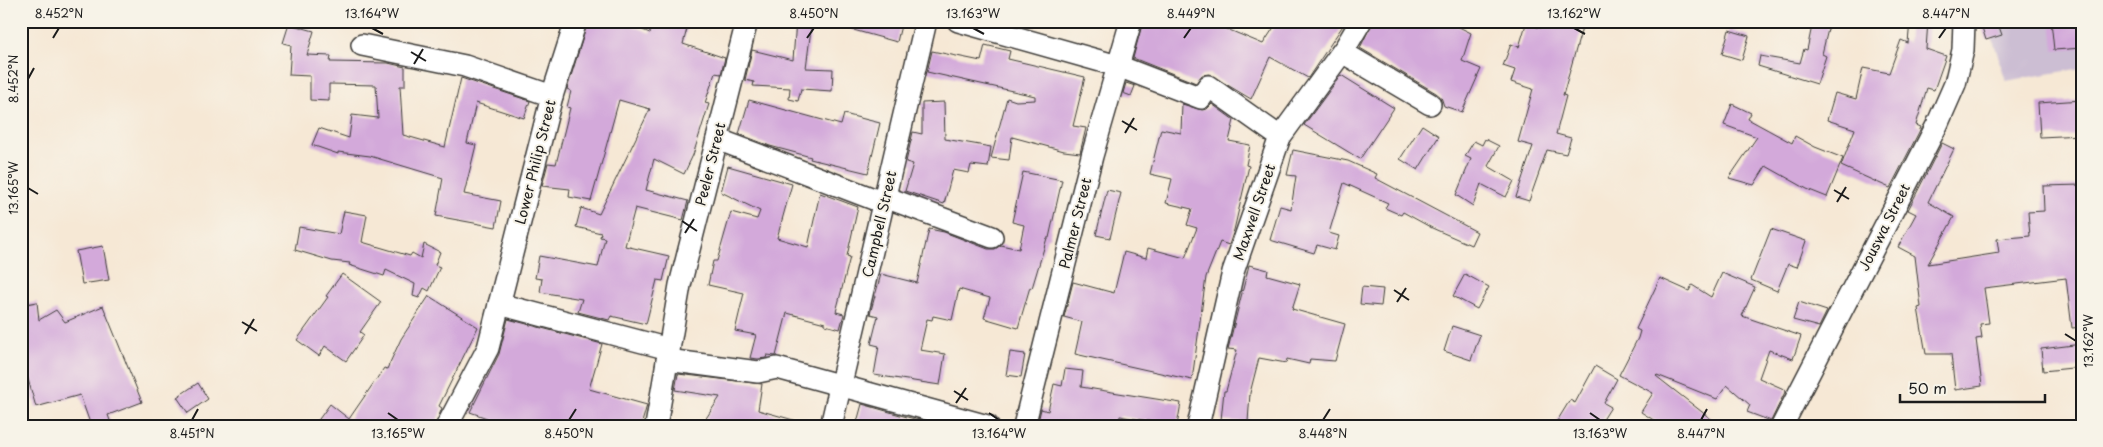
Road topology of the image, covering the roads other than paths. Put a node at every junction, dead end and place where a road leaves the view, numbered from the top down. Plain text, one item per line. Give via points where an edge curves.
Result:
1 (576, 21) edge
2 (747, 21) edge
3 (926, 21) edge
4 (958, 21) edge
5 (1131, 21) edge
6 (1361, 21) edge
7 (1964, 21) edge
8 (362, 45) dead end
9 (1342, 52) junction
10 (1118, 66) junction
11 (552, 96) junction
12 (1430, 104) dead end
13 (1280, 137) junction
14 (717, 139) junction
15 (884, 200) junction
16 (992, 237) dead end
17 (499, 304) junction
18 (668, 354) junction
19 (840, 387) junction
20 (447, 426) edge
21 (656, 426) edge
22 (831, 426) edge
23 (988, 426) edge
24 (1024, 426) edge
25 (1198, 426) edge
26 (1782, 426) edge

1 - 11 street, Lower Philip Street
2 - 14 street, Peeler Street
3 - 15 street, Campbell Street
4 - 10 street
5 - 10 street, Palmer Street
6 - 9 street, Maxwell Street
7 - 26 street, Jouswa Street via 1963,50 1955,84 1937,125
8 - 11 street via 464,66
9 - 12 street
9 - 13 street, Maxwell Street
10 - 13 street via 1201,98 1208,86
10 - 24 street, Palmer Street
11 - 17 street, Lower Philip Street
13 - 25 street, Maxwell Street via 1233,272
14 - 15 street
14 - 18 street, Peeler Street via 680,285
15 - 16 street
15 - 19 street, Campbell Street
17 - 18 street
17 - 20 street, Lower Philip Street via 488,348
18 - 19 street via 758,372 777,368
18 - 21 street, Peeler Street
19 - 22 street, Campbell Street
19 - 23 street

